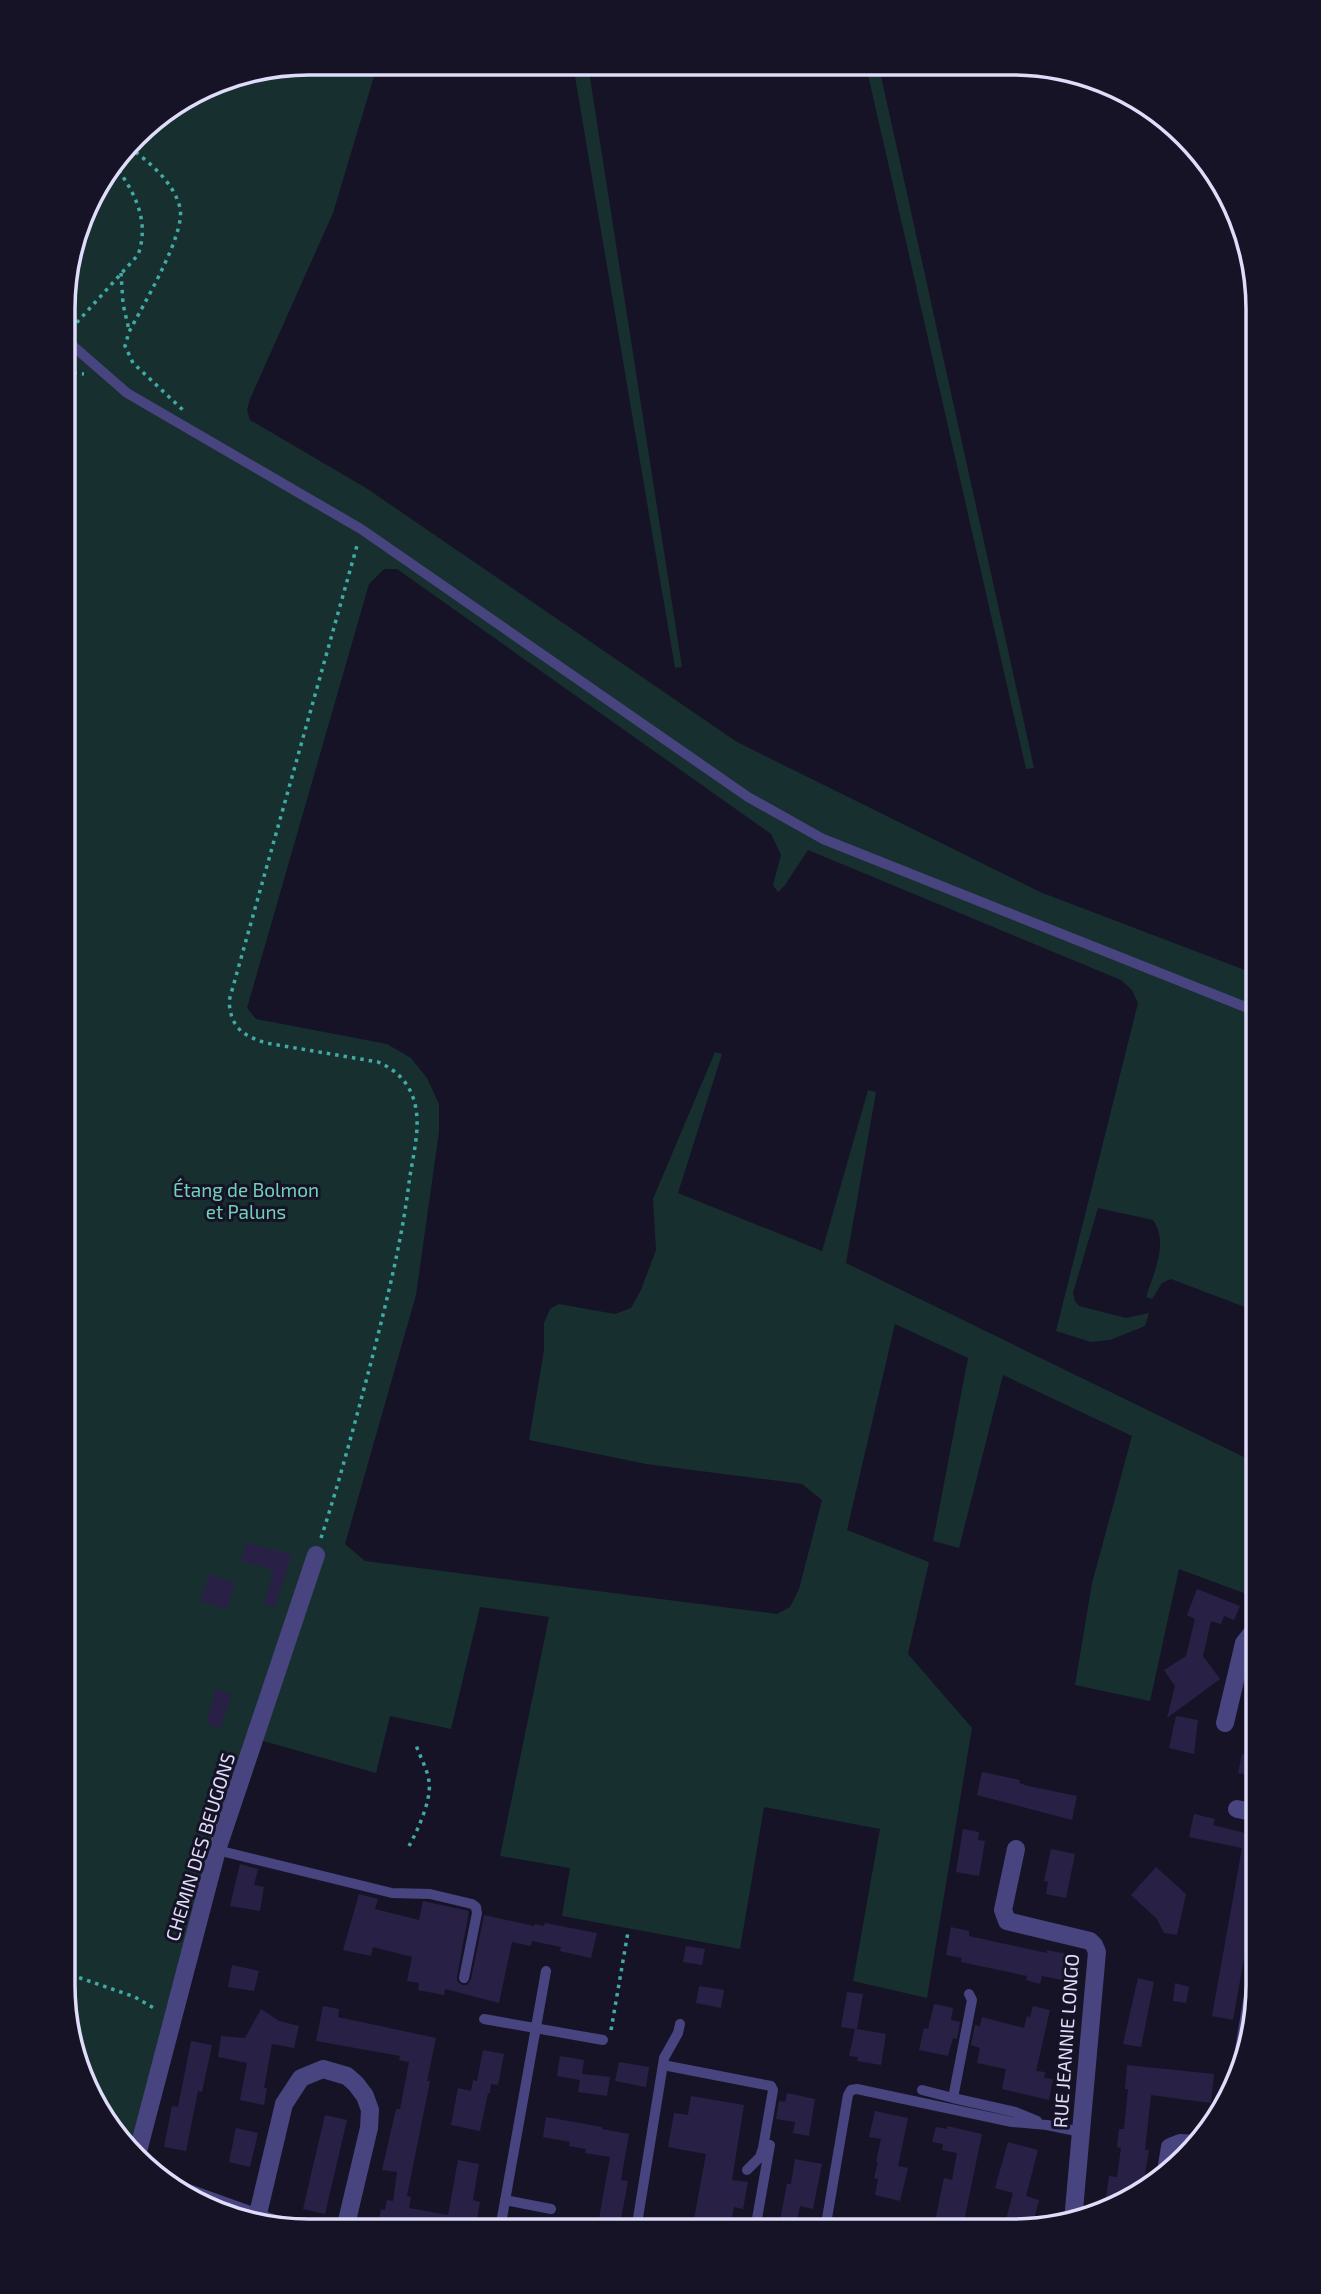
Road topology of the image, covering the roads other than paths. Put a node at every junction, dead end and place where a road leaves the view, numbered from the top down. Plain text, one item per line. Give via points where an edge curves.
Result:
1 (75, 346) edge
2 (1246, 1007) edge
3 (316, 1555) road end
4 (1245, 1641) edge
5 (1225, 1723) dead end
6 (1237, 1809) dead end
7 (1245, 1811) edge
8 (1016, 1849) dead end
9 (217, 1850) junction
10 (545, 1972) dead end
11 (464, 1978) dead end
12 (973, 1997) dead end
13 (484, 2020) dead end
14 (680, 2024) dead end
15 (536, 2029) junction
16 (603, 2040) road end
17 (663, 2065) junction
18 (922, 2090) dead end
19 (953, 2098) junction
20 (1047, 2125) junction
21 (1081, 2132) junction
22 (1183, 2143) edge
23 (770, 2145) dead end
24 (140, 2146) edge
25 (1168, 2158) edge
26 (747, 2170) dead end
27 (505, 2200) junction
28 (551, 2209) dead end
29 (1074, 2210) edge
30 (251, 2211) edge
31 (347, 2219) edge
32 (502, 2219) edge
33 (638, 2219) edge
34 (757, 2219) edge
35 (827, 2219) edge

1 - 2 lane via 127,393 361,530 785,818 836,844
3 - 9 street, CHEMIN DES BEUGONS
4 - 5 street
6 - 7 street
8 - 21 street, RUE JEANNIE LONGO via 1003,1910 1007,1920 1090,1941 1097,1952
9 - 11 lane via 392,1893 430,1894 472,1904 477,1913
9 - 24 street, CHEMIN DES BEUGONS
10 - 15 lane
12 - 19 lane
13 - 15 lane
14 - 17 lane
15 - 16 lane
15 - 27 lane
17 - 26 lane via 771,2086 763,2148
17 - 33 lane
18 - 19 lane
19 - 20 lane via 1015,2112
20 - 21 lane
20 - 35 lane via 852,2090
21 - 29 street, RUE JEANNIE LONGO
22 - 25 street via 1170,2147
23 - 34 lane
27 - 28 lane
27 - 32 lane
30 - 31 street via 284,2104 301,2078 323,2069 347,2076 370,2109

